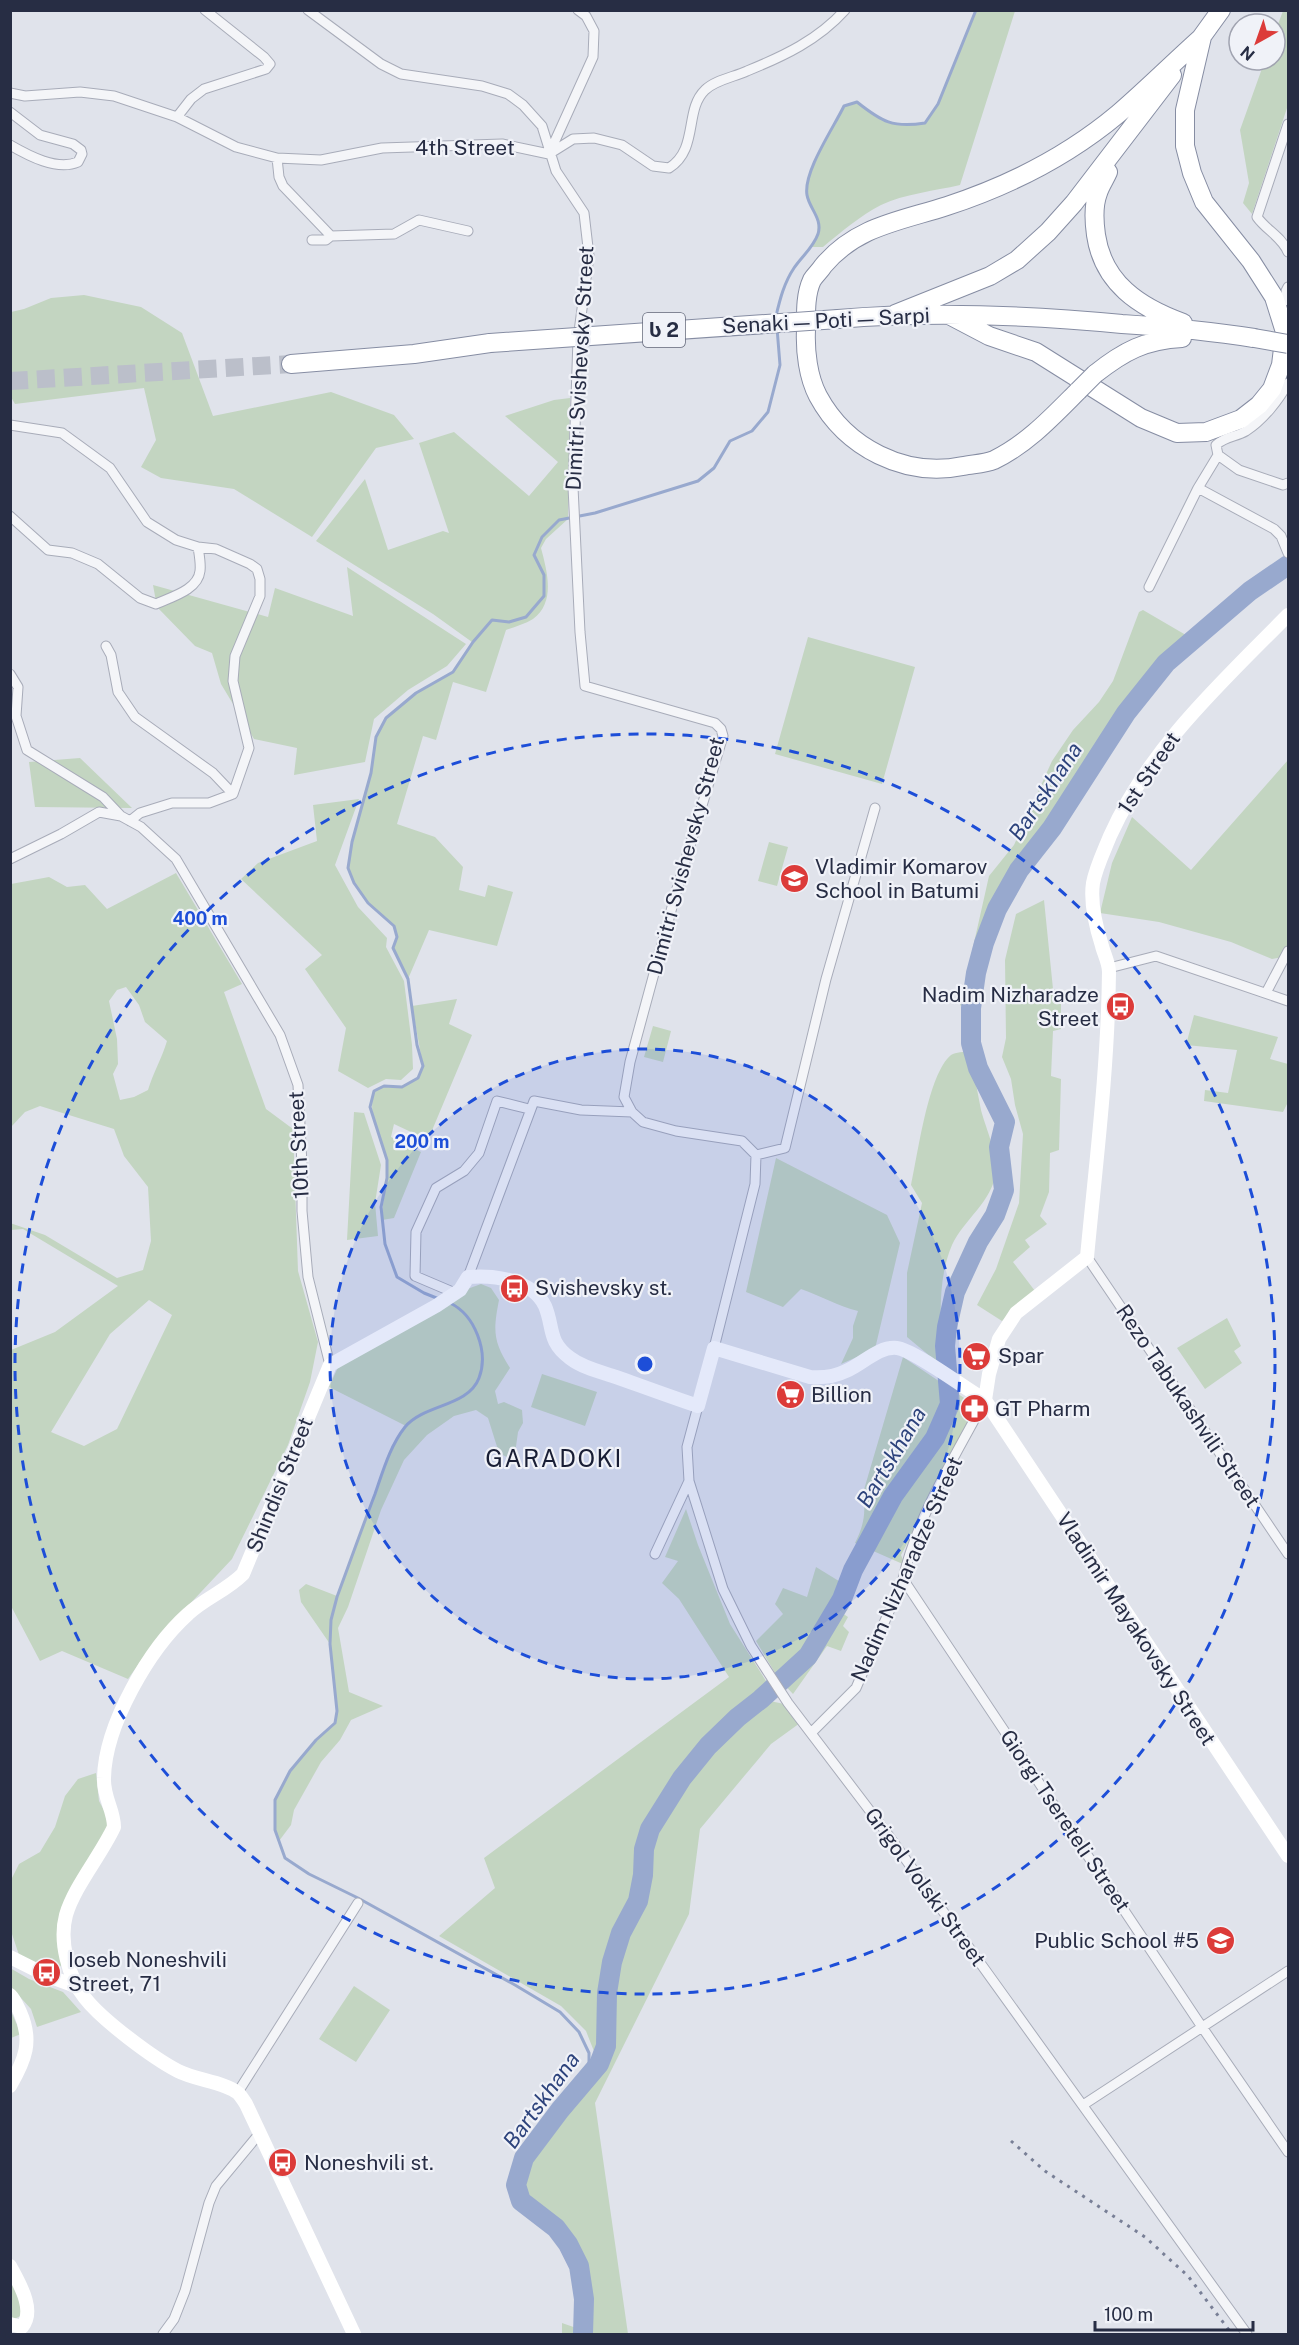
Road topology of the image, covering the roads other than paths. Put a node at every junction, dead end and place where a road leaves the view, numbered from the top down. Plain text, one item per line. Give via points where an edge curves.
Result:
1 (205, 10) edge
2 (308, 10) edge
3 (578, 10) edge
4 (845, 10) edge
5 (1221, 10) edge
6 (1202, 37) junction
7 (10, 93) edge
8 (10, 112) edge
9 (177, 117) junction
10 (1288, 124) edge
11 (1125, 137) junction
12 (10, 145) edge
13 (549, 154) junction
14 (277, 158) junction
15 (468, 231) dead end
16 (331, 236) junction
17 (312, 240) dead end
18 (1288, 252) edge
19 (1288, 287) edge
20 (1288, 301) edge
21 (895, 314) junction
22 (949, 315) junction
23 (1207, 331) junction
24 (1233, 335) junction
25 (1288, 344) edge
26 (291, 364) tunnel mouth
27 (1288, 383) edge
28 (10, 425) edge
29 (1218, 455) junction
30 (1287, 487) edge
31 (1198, 488) junction
32 (10, 516) edge
33 (198, 547) junction
34 (1288, 549) edge
35 (1149, 587) dead end
36 (1288, 615) edge
37 (106, 646) dead end
38 (10, 674) edge
39 (233, 794) junction
40 (875, 808) dead end
41 (121, 816) junction
42 (130, 821) junction
43 (10, 859) edge
44 (1288, 951) edge
45 (1109, 968) junction
46 (1266, 993) junction
47 (1288, 1001) edge
48 (529, 1109) junction
49 (632, 1112) junction
50 (756, 1155) junction
51 (1087, 1257) junction
52 (468, 1277) junction
53 (452, 1295) junction
54 (714, 1348) junction
55 (330, 1365) junction
56 (985, 1400) junction
57 (699, 1406) junction
58 (689, 1481) junction
59 (656, 1554) dead end
60 (1288, 1554) edge
61 (903, 1579) junction
62 (812, 1732) junction
63 (1288, 1857) edge
64 (358, 1903) dead end
65 (10, 1958) edge
66 (1288, 1971) edge
67 (78, 1987) junction
68 (10, 1995) edge
69 (1202, 2027) junction
70 (10, 2086) edge
71 (238, 2092) junction
72 (1083, 2105) junction
73 (259, 2134) junction
74 (1288, 2152) edge
75 (10, 2266) edge
76 (20, 2328) edge
77 (163, 2334) edge
78 (354, 2334) edge
79 (1247, 2334) edge

1 - 9 street via 270,64 266,69 204,88
2 - 13 street, Dimitri Svishevsky Street via 401,74 482,86 507,94 542,126
3 - 13 street via 594,31 593,57
4 - 13 street via 830,27 803,46 713,84 705,91 698,98 686,149 669,168 653,166 622,145 594,138 573,139
5 - 6 highway
6 - 11 highway
6 - 22 highway via 1185,110 1185,146 1192,173 1204,202 1274,297 1284,332 1281,365 1272,389 1259,405 1241,419 1206,432 1177,433 1141,418 1036,352 989,336
6 - 24 highway, bridge via 1118,114 1073,147 973,196 867,231 846,242 812,281 806,303 807,359 817,394 835,422 867,448 898,465 944,470 992,460 1036,433 1095,374 1124,353 1154,340
7 - 9 street, 4th Street via 96,93
8 - 12 street via 40,135 73,144 82,154 78,162 64,166 48,163
9 - 14 street, 4th Street via 236,147
10 - 18 street via 1257,217
11 - 21 highway via 1074,203 1017,260 990,276
11 - 23 highway via 1097,194 1093,219 1106,270 1131,298
13 - 14 street, 4th Street via 502,144 382,148 321,160
13 - 49 street, Dimitri Svishevsky Street via 584,213 589,256 578,339 573,505 585,686 715,723 723,736 630,1062 624,1097
14 - 16 street via 284,186
15 - 16 street via 419,220 394,234
16 - 17 street
19 - 20 street
21 - 22 highway, Senaki — Poti — Sarpi / ს 2
21 - 26 highway, Senaki — Poti — Sarpi / ს 2, bridge via 490,343
22 - 23 highway, Senaki — Poti — Sarpi / ს 2 via 1052,317
23 - 24 highway, Senaki — Poti — Sarpi / ს 2
24 - 25 highway, Senaki — Poti — Sarpi / ს 2, bridge
27 - 29 street via 1281,396 1246,431 1225,437 1216,445
28 - 33 street via 62,433 110,468 147,522 176,540
29 - 30 street via 1239,470
29 - 31 street
31 - 34 street via 1269,525
31 - 35 street
32 - 33 street via 48,550 72,553 98,564 140,598 156,604 188,590 196,581 200,572
33 - 39 street via 216,549 250,564 257,569 260,579 260,596 235,656 233,681 249,748
36 - 45 street, 1st Street via 1208,694 1172,736 1120,814 1093,883 1094,910
37 - 39 street via 118,692 135,717 213,773
38 - 41 street via 18,687 16,716 27,750 103,797
39 - 42 street via 209,803 172,803 140,813
40 - 50 street via 826,979 785,1148
41 - 42 street, 10th Street
41 - 43 street, 10th Street via 99,812
42 - 55 street, 10th Street via 176,859 280,1035 297,1085 308,1277
44 - 46 street
45 - 46 street via 1156,956
45 - 51 street via 1103,1102
46 - 47 street
48 - 49 street via 534,1101 581,1110
48 - 52 street
48 - 53 street via 498,1101 479,1153 464,1171 436,1188 416,1232 415,1276
49 - 50 street via 643,1122 662,1128 742,1141
50 - 54 street via 755,1184
51 - 56 street, Nadim Nizharadze Street via 1016,1313 999,1339
51 - 60 street, Rezo Tabukashvili Street
52 - 53 street
52 - 57 street via 498,1276 528,1288 544,1305 557,1345 570,1358
53 - 55 street
54 - 56 street via 810,1377 830,1377 848,1371 881,1350 897,1348
54 - 57 street
55 - 67 street, Shindisi Street via 243,1574 187,1614 159,1649 116,1720 104,1778 114,1827 67,1912 63,1927 64,1944
56 - 61 street, Nadim Nizharadze Street via 930,1506
56 - 63 street, Vladimir Mayakovsky Street
57 - 58 street, Grigol Volski Street via 687,1447
58 - 59 street
58 - 62 street, Grigol Volski Street via 723,1589 768,1674
61 - 62 street, Nadim Nizharadze Street via 856,1688
61 - 69 street, Giorgi Tsereteli Street
62 - 72 street, Grigol Volski Street
64 - 71 street
65 - 67 street
66 - 69 street
67 - 71 street via 96,2009 150,2053 187,2075
68 - 70 street via 24,2020 28,2044 21,2068
69 - 72 street
69 - 74 street, Giorgi Tsereteli Street
71 - 73 street
72 - 79 street, Grigol Volski Street
73 - 77 street via 216,2186 185,2291
73 - 78 street
75 - 76 street via 28,2306 28,2320

